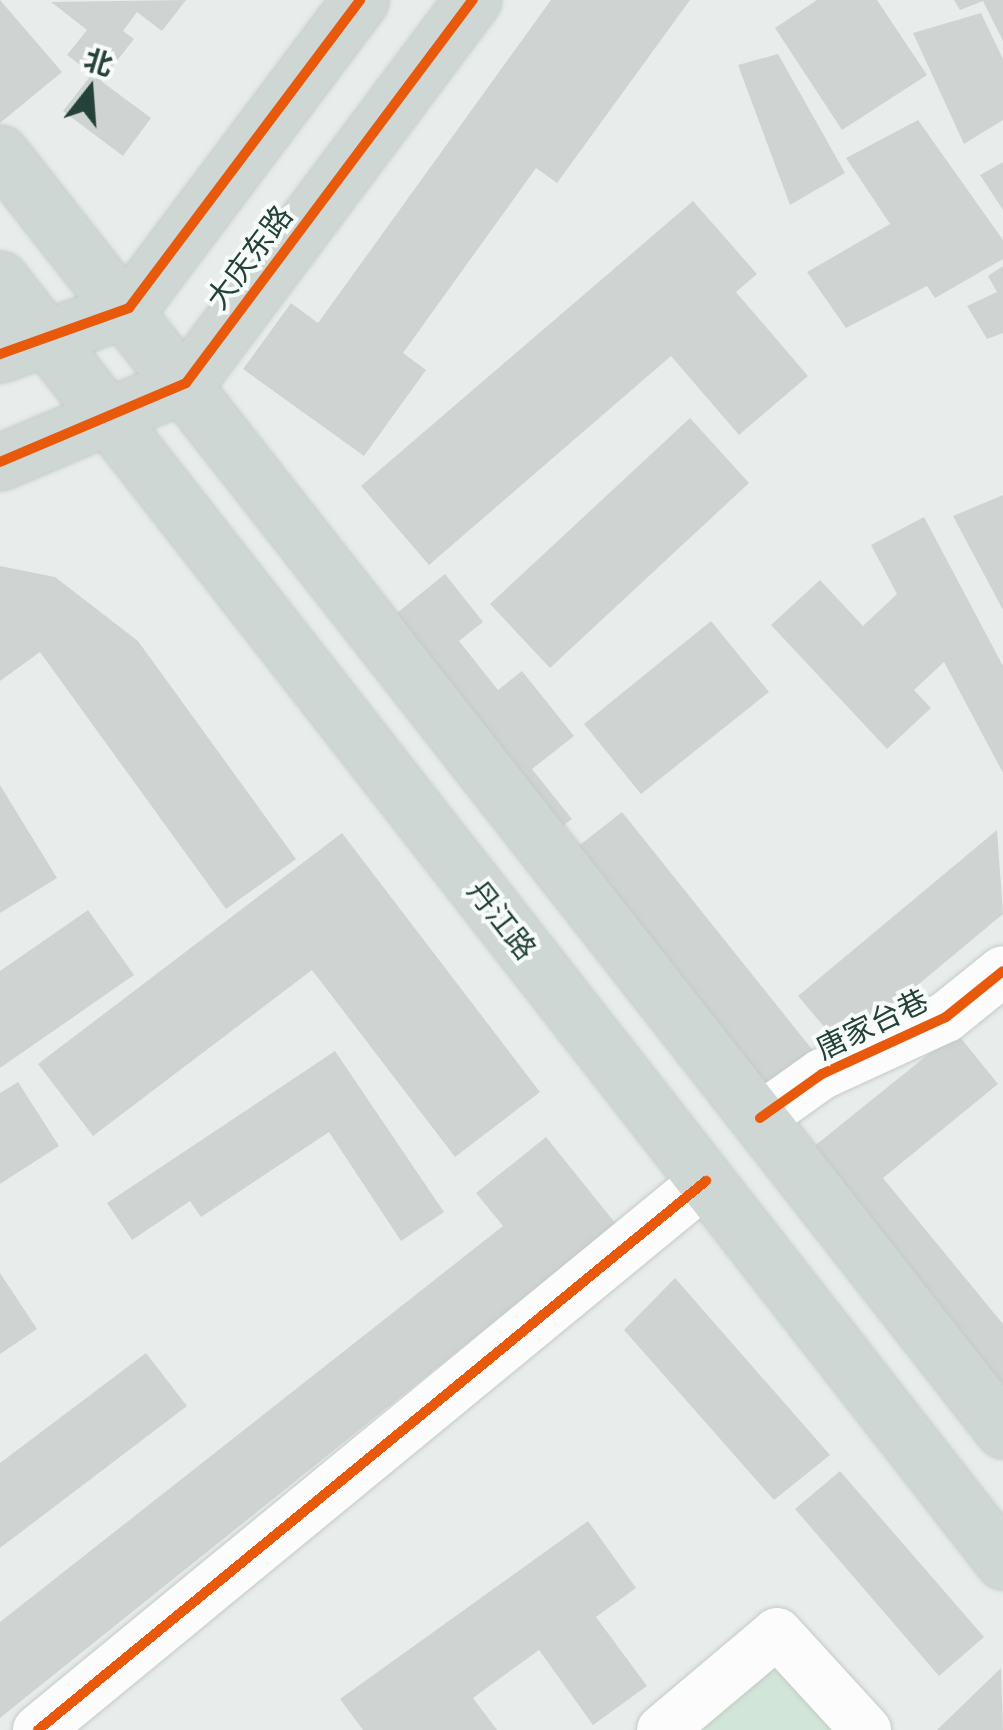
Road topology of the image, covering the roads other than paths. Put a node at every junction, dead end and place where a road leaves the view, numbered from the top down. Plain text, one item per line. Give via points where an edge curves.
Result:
1 (360, 0) edge
2 (473, 0) edge
3 (0, 153) edge
4 (0, 280) edge
5 (125, 309) junction
6 (22, 345) edge
7 (186, 383) junction
8 (111, 418) junction
9 (0, 462) edge
10 (1003, 972) edge
11 (760, 1118) junction
12 (706, 1181) junction
13 (1003, 1430) edge
14 (1003, 1561) edge
15 (38, 1730) edge
16 (662, 1730) edge
17 (866, 1730) edge

1 - 5 main road
2 - 7 main road, 大庆东路
3 - 5 main road
4 - 6 main road, 丹江路
5 - 6 main road
5 - 7 main road
6 - 8 main road, 丹江路
7 - 8 main road, 大庆东路
7 - 11 main road
8 - 9 main road, 大庆东路
8 - 12 main road, 丹江路
10 - 11 street, 唐家台巷 via 946,1018 822,1074
11 - 13 main road
12 - 14 main road, 丹江路
12 - 15 street
16 - 17 street via 777,1633

